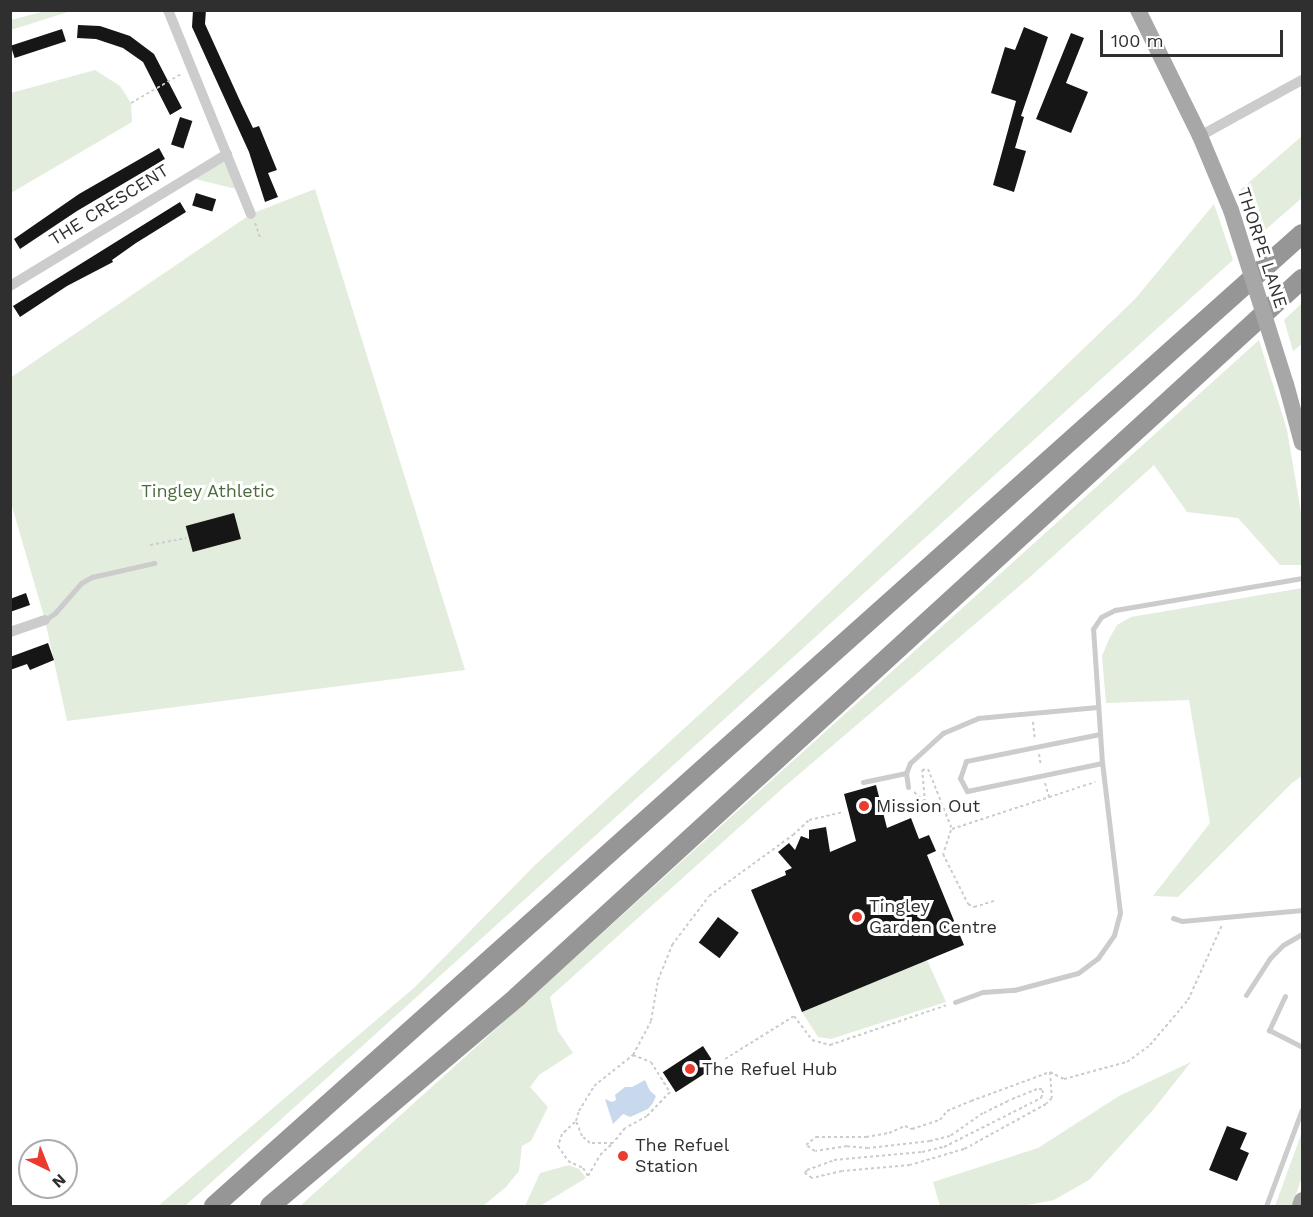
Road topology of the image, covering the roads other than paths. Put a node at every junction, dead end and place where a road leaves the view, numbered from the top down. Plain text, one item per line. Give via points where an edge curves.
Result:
1 (168, 10) edge
2 (1138, 10) edge
3 (1302, 80) edge
4 (1200, 136) junction
5 (226, 154) junction
6 (251, 214) road end
7 (1302, 234) edge
8 (1302, 279) edge
9 (10, 286) edge
10 (1302, 443) edge
11 (154, 563) dead end
12 (1302, 578) edge
13 (45, 620) joint
14 (10, 632) edge
15 (1097, 706) junction
16 (1100, 734) junction
17 (1102, 763) junction
18 (906, 773) junction
19 (862, 782) dead end
20 (908, 786) road end
21 (1302, 910) edge
22 (1173, 918) dead end
23 (1302, 934) edge
24 (1246, 994) dead end
25 (1285, 996) dead end
26 (955, 1002) road end
27 (1302, 1047) edge
28 (1302, 1109) edge
29 (1302, 1200) edge
30 (214, 1206) edge
31 (270, 1206) edge
32 (1266, 1206) edge
33 (1300, 1206) edge

1 - 5 street
2 - 4 main road, THORPE LANE
3 - 4 street
4 - 10 main road, THORPE LANE, bridge via 1231,210
5 - 6 street
5 - 9 street, THE CRESCENT
7 - 30 highway
8 - 31 highway via 526,989
11 - 13 lane via 92,577
12 - 15 lane via 1115,610 1101,617 1093,629
13 - 14 street
15 - 16 lane
15 - 18 lane via 978,718 943,733 910,763
16 - 17 lane
16 - 17 lane via 966,761 960,778 967,790
17 - 26 lane via 1120,913 1114,935 1098,958 1078,973 1014,990 983,992
18 - 19 lane
18 - 20 lane
21 - 22 lane via 1182,921
23 - 24 lane via 1282,945
25 - 27 lane via 1269,1030
28 - 32 lane
29 - 33 main road

